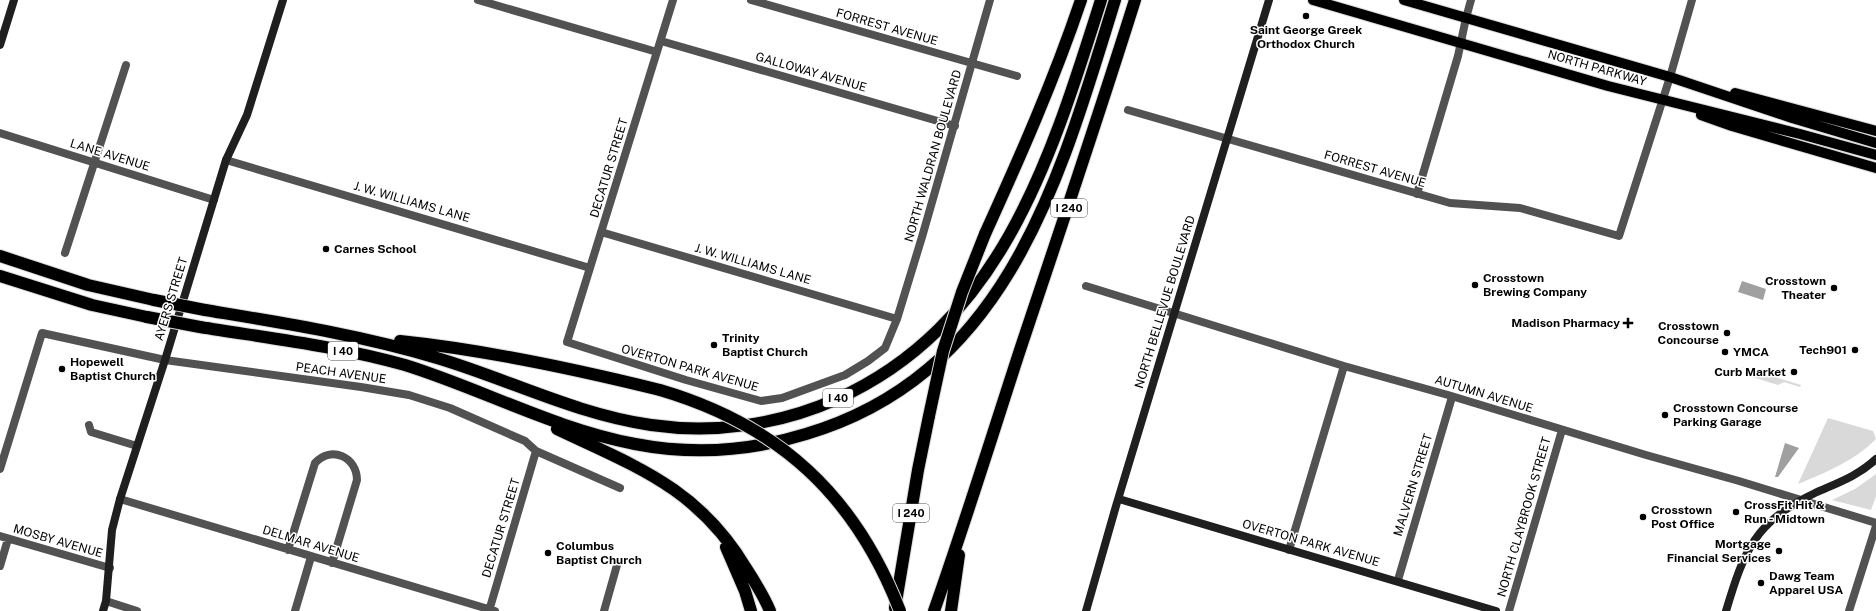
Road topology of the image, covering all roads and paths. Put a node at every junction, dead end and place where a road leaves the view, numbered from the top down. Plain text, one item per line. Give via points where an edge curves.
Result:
1 (14, 0) edge
2 (283, 0) edge
3 (478, 0) edge
4 (673, 0) edge
5 (751, 0) edge
6 (990, 0) edge
7 (1081, 0) edge
8 (1101, 0) edge
9 (1115, 0) edge
10 (1135, 0) edge
11 (1269, 0) edge
12 (1313, 0) edge
13 (1404, 0) edge
14 (1471, 0) edge
15 (1692, 0) edge
16 (1466, 18) junction
17 (661, 41) junction
18 (1461, 42) junction
19 (0, 45) edge
20 (657, 52) junction
21 (972, 64) junction
22 (126, 65) dead end
23 (1017, 76) dead end
24 (1670, 77) junction
25 (1662, 100) junction
26 (1128, 110) dead end
27 (955, 126) junction
28 (1876, 131) edge
29 (0, 133) edge
30 (1227, 139) junction
31 (1876, 143) edge
32 (1876, 156) edge
33 (226, 160) junction
34 (95, 163) junction
35 (1876, 168) edge
36 (1416, 194) junction
37 (214, 200) junction
38 (601, 232) junction
39 (65, 253) dead end
40 (0, 256) edge
41 (590, 268) junction
42 (0, 276) edge
43 (1086, 286) dead end
44 (1174, 314) junction
45 (897, 319) junction
46 (362, 337) junction
47 (567, 342) joint
48 (165, 360) junction
49 (1344, 366) junction
50 (482, 392) junction
51 (1452, 397) junction
52 (89, 424) dead end
53 (1562, 430) junction
54 (137, 446) junction
55 (536, 451) junction
56 (1876, 459) edge
57 (0, 469) edge
58 (620, 488) dead end
59 (120, 498) junction
60 (1118, 498) junction
61 (1801, 500) junction
62 (1876, 525) edge
63 (716, 526) junction
64 (961, 534) junction
65 (4, 538) edge
66 (288, 550) junction
67 (1289, 550) junction
68 (311, 557) junction
69 (332, 563) junction
70 (0, 566) edge
71 (617, 566) dead end
72 (110, 568) junction
73 (1398, 580) junction
74 (106, 601) junction
75 (491, 610) edge
76 (103, 611) edge
77 (137, 611) edge
78 (295, 611) edge
79 (604, 611) edge
80 (751, 611) edge
81 (770, 611) edge
82 (894, 611) edge
83 (900, 611) edge
84 (934, 611) edge
85 (951, 611) edge
86 (1086, 611) edge
87 (1496, 611) edge
88 (1509, 611) edge
89 (1726, 611) edge
90 (1849, 611) edge

1 - 19 street
2 - 33 street, AYERS STREET via 248,114
3 - 20 street
4 - 17 street, DECATUR STREET
5 - 21 street, FORREST AVENUE
6 - 21 street, NORTH WALDRAN BOULEVARD
7 - 82 highway, I 240, bridge via 1065,49 1029,138 985,234 962,292 943,352 918,470
8 - 46 highway, I 40 via 1075,85 1049,155 1020,218 993,263 934,335 908,357 852,392 800,413 770,421 706,428 651,425 557,402 441,359
9 - 50 highway, I 40 via 1062,162 1035,227 1016,263 964,334 924,372 891,395 836,424 788,440 736,449 696,450 654,447 611,439
10 - 64 highway, I 240
11 - 30 street, NORTH BELLEVUE BOULEVARD
12 - 18 main road, NORTH PARKWAY
13 - 16 main road, NORTH PARKWAY
14 - 16 street
15 - 24 street
16 - 18 street
16 - 24 main road, NORTH PARKWAY
17 - 20 street, DECATUR STREET
17 - 27 street, GALLOWAY AVENUE
18 - 25 main road, NORTH PARKWAY
18 - 36 street
20 - 38 street, DECATUR STREET
21 - 23 street, FORREST AVENUE
21 - 27 street, NORTH WALDRAN BOULEVARD
22 - 34 street
24 - 25 street
24 - 28 main road
24 - 31 main road, NORTH PARKWAY
25 - 32 main road, NORTH PARKWAY via 1800,134
25 - 35 main road via 1732,126
25 - 36 street, FORREST AVENUE via 1619,236 1520,208 1450,203
26 - 30 street, FORREST AVENUE
27 - 45 street, NORTH WALDRAN BOULEVARD
29 - 34 street, LANE AVENUE
30 - 36 street, FORREST AVENUE
30 - 44 street, NORTH BELLEVUE BOULEVARD
33 - 37 street, AYERS STREET
33 - 41 street, J. W. WILLIAMS LANE
34 - 37 street, LANE AVENUE
34 - 39 street
37 - 48 street, AYERS STREET
38 - 41 street, DECATUR STREET
38 - 45 street, J. W. WILLIAMS LANE
40 - 46 highway, I 40, bridge via 81,283 154,300
41 - 47 street, DECATUR STREET
42 - 50 highway, I 40, bridge via 92,305 147,317 379,358
43 - 44 street, AUTUMN AVENUE
44 - 49 street, AUTUMN AVENUE
44 - 60 street, NORTH BELLEVUE BOULEVARD
45 - 47 street, OVERTON PARK AVENUE via 885,348 856,368 782,398 761,401
46 - 83 highway, bridge via 451,347 660,390 714,408 752,428 792,456 842,506 877,558
48 - 54 street, AYERS STREET
48 - 55 street, PEACH AVENUE via 409,395 450,408 525,440
48 - 57 street, PEACH AVENUE via 42,333
49 - 51 street, AUTUMN AVENUE
49 - 67 street
50 - 63 highway via 642,470 686,497
51 - 53 street, AUTUMN AVENUE
51 - 73 street, MALVERN STREET
52 - 54 street via 91,432
53 - 61 street, AUTUMN AVENUE
53 - 88 street, NORTH CLAYBROOK STREET
54 - 59 street, AYERS STREET
55 - 58 street, PEACH AVENUE
55 - 75 street, DECATUR STREET
56 - 61 street via 1851,477
59 - 66 street, DELMAR AVENUE
59 - 72 street, AYERS STREET via 112,530
60 - 67 street, OVERTON PARK AVENUE
60 - 86 street, NORTH BELLEVUE BOULEVARD
61 - 62 street, AUTUMN AVENUE
61 - 89 street via 1773,519 1750,545 1738,569
62 - 90 street
63 - 80 highway via 746,590
63 - 81 highway via 734,548
64 - 84 highway, I 240
64 - 85 highway
65 - 70 street
65 - 72 street, MOSBY AVENUE
66 - 68 street, DELMAR AVENUE
66 - 69 street via 315,463 325,456 343,456 351,461 357,480
67 - 73 street, OVERTON PARK AVENUE
68 - 69 street, DELMAR AVENUE
68 - 78 street
69 - 75 street, DELMAR AVENUE
71 - 79 street
72 - 74 street, AYERS STREET
73 - 87 street, OVERTON PARK AVENUE
74 - 76 street, AYERS STREET
74 - 77 street

